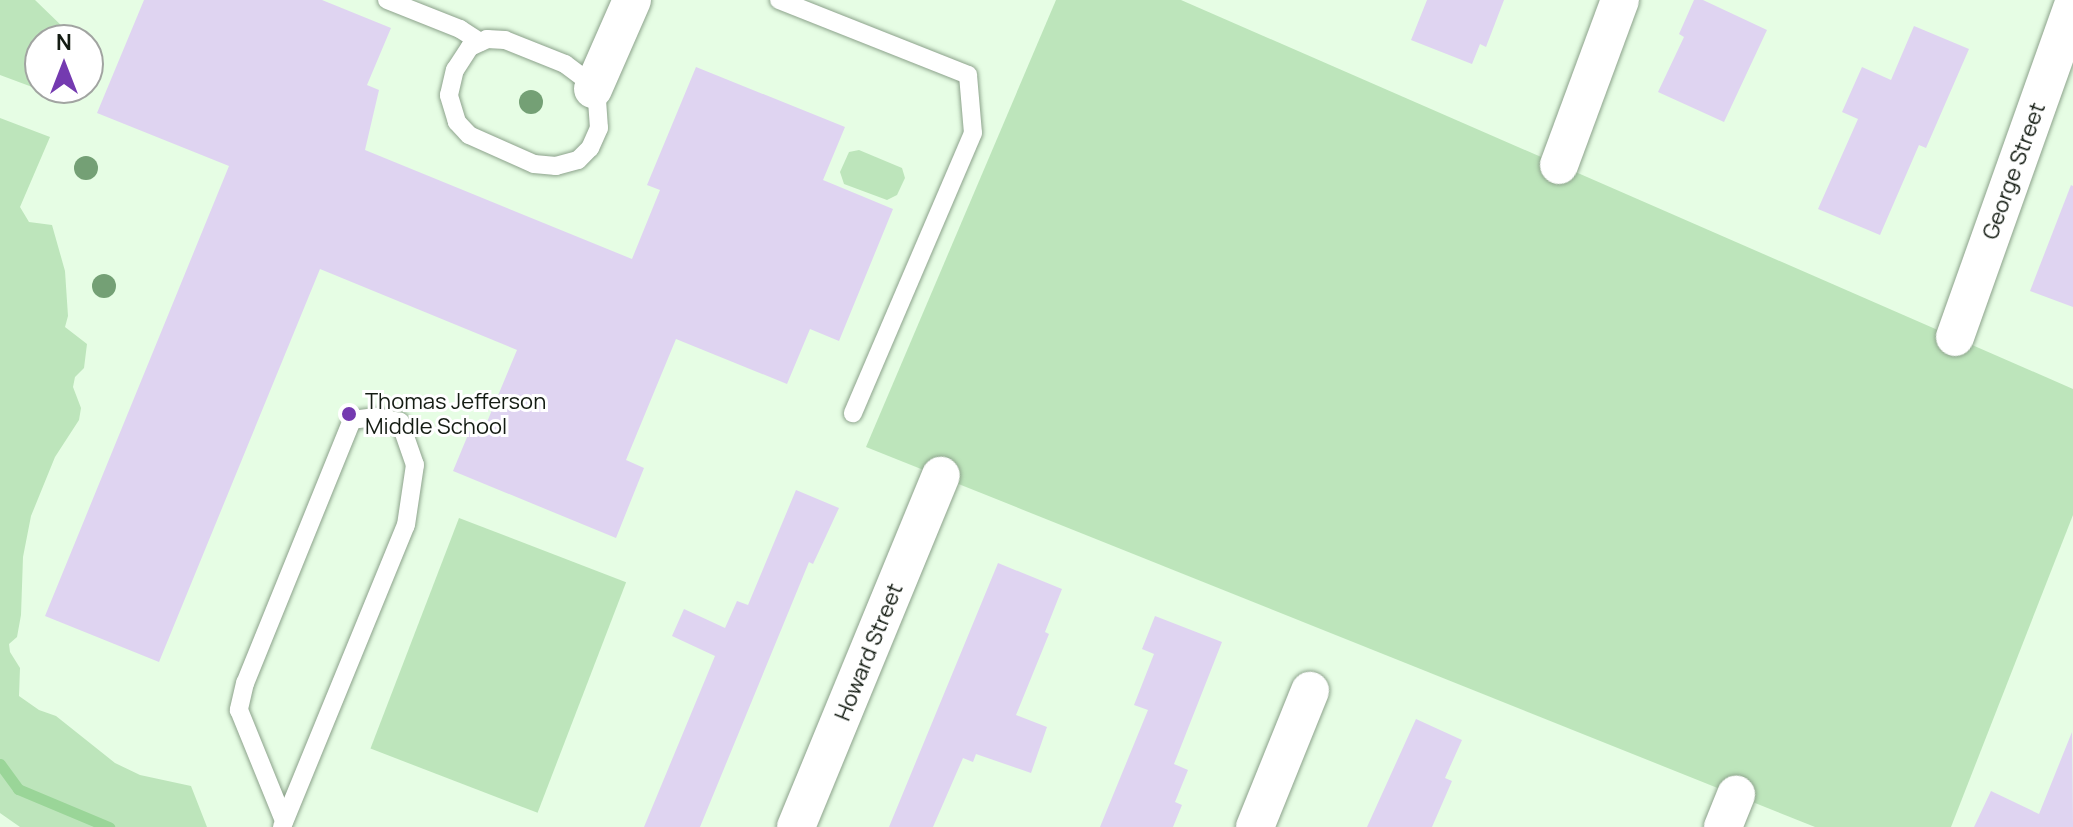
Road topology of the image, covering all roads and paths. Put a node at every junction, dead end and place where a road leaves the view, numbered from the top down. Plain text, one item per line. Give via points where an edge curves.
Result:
1 (387, 0) edge
2 (632, 0) edge
3 (779, 0) edge
4 (1620, 0) edge
5 (2073, 6) edge
6 (480, 42) junction
7 (593, 89) junction
8 (1559, 165) dead end
9 (1955, 337) dead end
10 (853, 413) dead end
11 (941, 476) dead end
12 (1310, 691) dead end
13 (283, 824) edge
14 (796, 827) edge
15 (1255, 827) edge

1 - 6 lane
2 - 7 street
3 - 10 lane via 968,75 973,133
4 - 8 street
5 - 9 street, George Street
6 - 7 lane via 505,40 558,61
6 - 7 lane via 460,57 450,83 457,122 469,135 534,164 572,164 590,148 599,128
11 - 14 street, Howard Street
12 - 15 street
13 - 13 lane via 406,525 415,465 400,422 352,420 245,683 239,710

